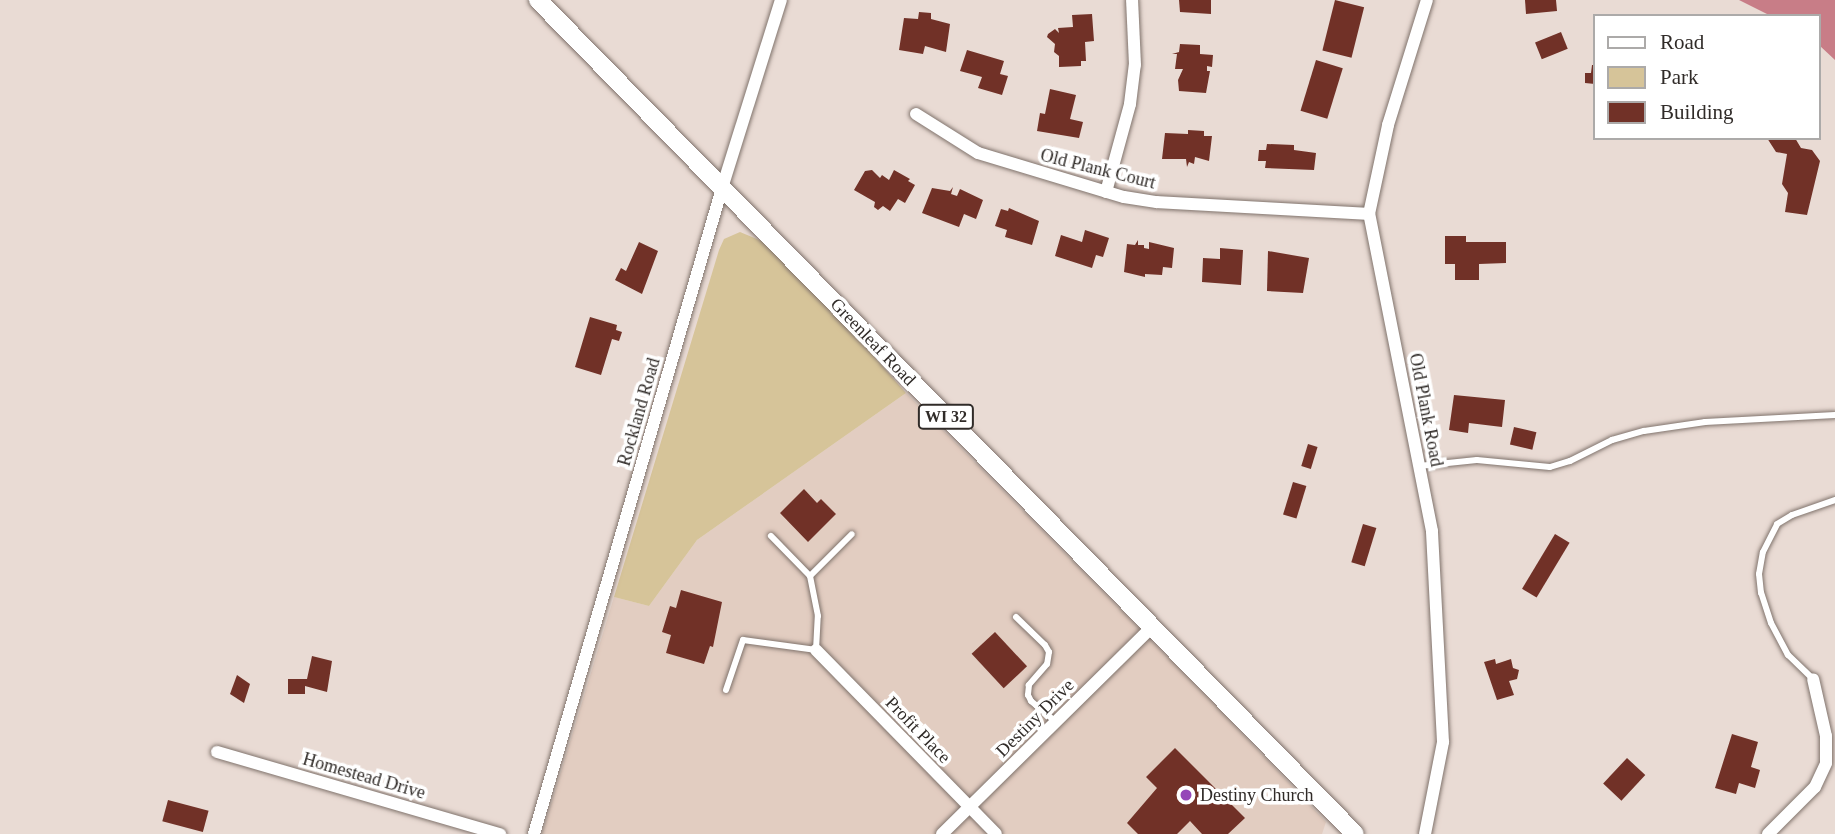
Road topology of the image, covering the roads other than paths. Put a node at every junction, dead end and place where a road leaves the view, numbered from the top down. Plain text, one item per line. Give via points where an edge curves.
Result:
1 (538, 0) edge
2 (781, 0) edge
3 (1132, 0) edge
4 (1427, 0) edge
5 (916, 114) dead end
6 (722, 188) junction
7 (1106, 192) junction
8 (1369, 214) junction
9 (1835, 415) edge
10 (1419, 466) junction
11 (1835, 500) edge
12 (852, 534) dead end
13 (771, 536) dead end
14 (810, 576) junction
15 (1016, 617) dead end
16 (1152, 627) junction
17 (816, 650) junction
18 (1813, 679) joint
19 (726, 690) dead end
20 (1055, 722) junction
21 (218, 752) dead end
22 (970, 807) junction
23 (500, 834) edge
24 (534, 834) edge
25 (942, 834) edge
26 (996, 834) edge
27 (1354, 834) edge
28 (1425, 834) edge
29 (1768, 834) edge

1 - 6 main road, Greenleaf Road / WI 32
2 - 6 street, Rockland Road
3 - 7 street via 1135,65 1130,104
4 - 8 street, Old Plank Road via 1388,125
5 - 7 street, Old Plank Court via 978,153
6 - 16 main road, Greenleaf Road / WI 32
6 - 24 street, Rockland Road
7 - 8 street, Old Plank Court via 1157,202
8 - 10 street, Old Plank Road
9 - 10 lane via 1705,422 1644,432 1612,440 1550,467 1477,460
10 - 28 street, Old Plank Road via 1432,531 1443,742
11 - 18 lane via 1777,524 1759,573 1771,623 1788,655
12 - 14 lane
13 - 14 lane
14 - 17 lane via 818,616
15 - 20 lane via 1049,652 1028,695
16 - 20 street, Destiny Drive
16 - 27 main road, Greenleaf Road / WI 32
17 - 19 lane via 743,640
17 - 22 street, Profit Place
18 - 29 street via 1826,736 1826,763 1815,787
20 - 22 street, Destiny Drive
21 - 23 street, Homestead Drive
22 - 25 street, Destiny Drive
22 - 26 street, Profit Place

